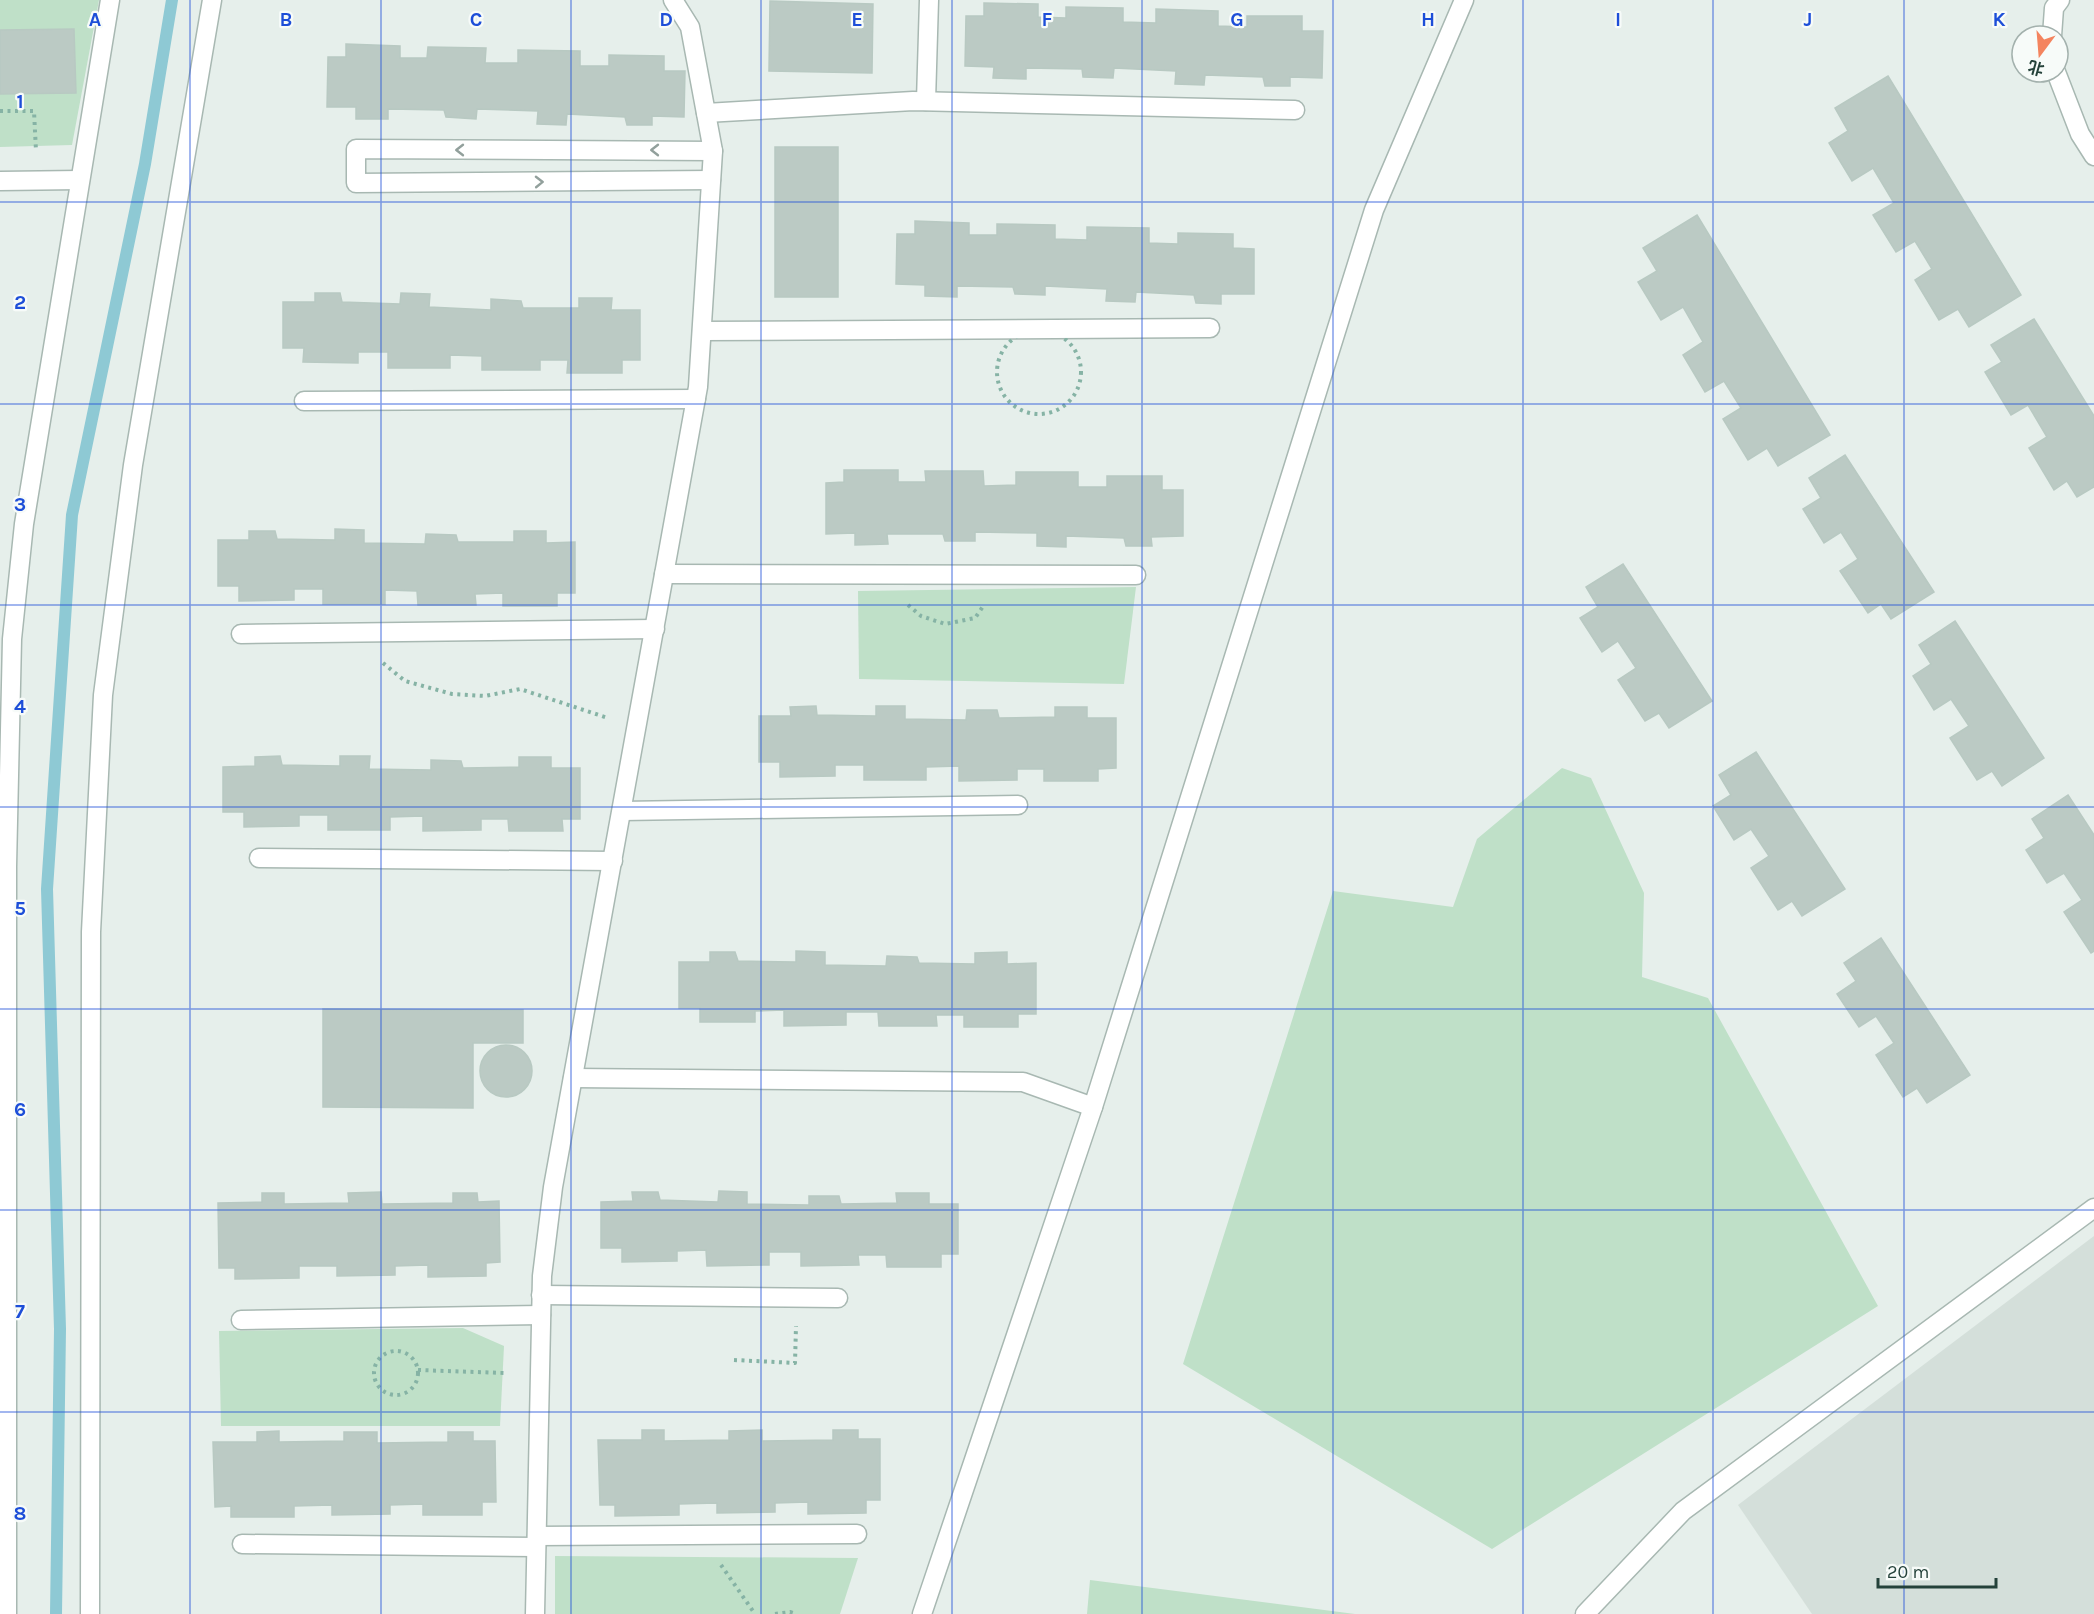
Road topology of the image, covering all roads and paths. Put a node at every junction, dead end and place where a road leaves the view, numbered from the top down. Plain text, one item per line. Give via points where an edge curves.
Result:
1 (110, 0) edge
2 (212, 0) edge
3 (673, 0) edge
4 (929, 0) edge
5 (1464, 0) edge
6 (2054, 3) edge
7 (2053, 24) edge
8 (2061, 84) edge
9 (926, 102) junction
10 (1295, 110) dead end
11 (0, 111) edge
12 (706, 113) junction
13 (713, 151) junction
14 (2094, 156) edge
15 (80, 180) junction
16 (711, 180) junction
17 (0, 181) edge
18 (37, 181) junction
19 (1210, 328) dead end
20 (1044, 330) junction
21 (702, 331) junction
22 (696, 399) junction
23 (304, 401) dead end
24 (664, 574) junction
25 (1136, 574) dead end
26 (655, 629) junction
27 (363, 632) junction
28 (241, 634) dead end
29 (637, 728) junction
30 (1018, 805) dead end
31 (622, 811) junction
32 (259, 858) dead end
33 (613, 861) junction
34 (573, 1078) junction
35 (1093, 1107) junction
36 (2094, 1208) edge
37 (541, 1295) junction
38 (797, 1298) junction
39 (838, 1298) dead end
40 (541, 1315) junction
41 (241, 1320) dead end
42 (734, 1360) dead end
43 (418, 1370) junction
44 (504, 1373) dead end
45 (857, 1534) dead end
46 (699, 1535) junction
47 (536, 1542) junction
48 (242, 1544) dead end
49 (7, 1614) edge
50 (90, 1614) edge
51 (535, 1614) edge
52 (754, 1614) edge
53 (775, 1614) edge
54 (796, 1614) edge
55 (922, 1614) edge
56 (1585, 1614) edge

1 - 15 street
2 - 50 street via 133,465 103,694 91,932
3 - 12 street via 690,27
4 - 9 street
5 - 35 street via 1374,210
6 - 7 street
8 - 14 street via 2080,134
9 - 10 street
9 - 12 street
11 - 18 path via 34,111
12 - 13 street
13 - 16 street
13 -> 16 street via 356,149 356,183
15 - 18 street
15 - 49 street via 24,524 12,639 7,867
16 - 21 street
17 - 18 street
19 - 20 street
20 - 20 path via 1058,334 1077,353 1080,381 1066,403 1040,414 1014,406 1004,396 996,370 1007,344 1030,330
20 - 21 street
21 - 22 street
22 - 23 street
22 - 24 street
24 - 25 street
24 - 26 street
26 - 27 street
26 - 29 street
27 - 28 street
27 - 29 path via 383,663 405,681 452,694 485,696 519,689
29 - 31 street
30 - 31 street
31 - 33 street
32 - 33 street
33 - 34 street
34 - 35 street via 1023,1082
34 - 37 street via 553,1187
35 - 55 street
36 - 56 street via 1683,1511
37 - 38 street
37 - 40 street
38 - 39 street
38 - 42 path via 795,1363
40 - 41 street
40 - 47 street
43 - 43 path via 412,1357 392,1351 379,1358 373,1372 378,1387 398,1395 416,1384
43 - 44 path
45 - 46 street
46 - 47 street
46 - 52 path
47 - 48 street
47 - 51 street
53 - 54 path

